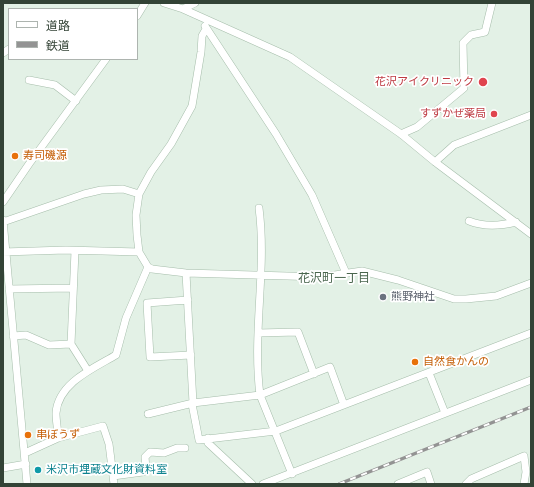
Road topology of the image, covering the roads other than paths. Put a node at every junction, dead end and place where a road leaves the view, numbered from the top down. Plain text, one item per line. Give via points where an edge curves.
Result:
1 (144, 3) edge
2 (164, 3) edge
3 (195, 3) edge
4 (492, 3) edge
5 (183, 9) junction
6 (138, 14) edge
7 (203, 18) junction
8 (206, 29) junction
9 (105, 60) edge
10 (29, 80) dead end
11 (76, 101) junction
12 (531, 115) edge
13 (401, 134) junction
14 (435, 162) junction
15 (139, 194) junction
16 (3, 202) edge
17 (259, 208) dead end
18 (3, 221) edge
19 (469, 221) dead end
20 (516, 222) junction
21 (531, 234) edge
22 (75, 251) junction
23 (4, 252) edge
24 (139, 252) junction
25 (148, 267) junction
26 (186, 273) junction
27 (346, 273) junction
28 (261, 276) junction
29 (531, 283) edge
30 (73, 288) junction
31 (9, 289) junction
32 (188, 300) junction
33 (258, 333) junction
34 (531, 333) edge
35 (13, 336) junction
36 (71, 344) junction
37 (191, 355) junction
38 (88, 371) junction
39 (429, 373) junction
40 (314, 374) junction
41 (531, 380) edge
42 (260, 395) junction
43 (193, 404) junction
44 (344, 405) junction
45 (445, 413) junction
46 (148, 414) dead end
47 (276, 431) junction
48 (58, 438) junction
49 (208, 438) junction
50 (185, 448) dead end
51 (25, 453) junction
52 (26, 464) junction
53 (3, 468) edge
54 (529, 472) edge
55 (292, 474) junction
56 (113, 480) edge
57 (27, 484) edge
58 (252, 484) edge
59 (263, 484) edge
60 (398, 484) edge
61 (431, 484) edge
62 (466, 484) edge
63 (524, 484) edge

1 - 6 street
2 - 5 street
3 - 5 street
4 - 13 street via 485,32 471,35 464,42 464,88 417,127
5 - 7 street
7 - 8 street
7 - 13 street via 290,57
8 - 15 street via 202,36 192,106
8 - 27 street via 276,134 312,195
9 - 11 street
10 - 11 street via 55,85
11 - 16 street
12 - 14 street via 454,145
13 - 14 street
14 - 20 street
15 - 18 street via 123,189 100,190
15 - 24 street via 136,215
17 - 28 street via 262,228
18 - 23 street
19 - 20 street via 501,226
20 - 21 street
22 - 23 street
22 - 24 street
22 - 30 street
23 - 31 street
24 - 25 street
25 - 26 street via 152,270
25 - 38 street via 126,318 116,355
26 - 28 street
26 - 32 street
27 - 28 street via 321,277
27 - 29 street via 362,271 454,299 496,296
28 - 33 street
30 - 31 street
30 - 36 street
31 - 35 street
32 - 37 street
32 - 37 street via 147,303 150,357
33 - 40 street via 298,332
33 - 42 street
34 - 39 street
35 - 36 street via 26,335 49,345
35 - 51 street
36 - 38 street
37 - 43 street
38 - 48 street via 60,397 56,414
39 - 44 street
39 - 45 street
40 - 42 street
40 - 44 street via 330,367
41 - 45 street
42 - 43 street
42 - 47 street
43 - 46 street
43 - 49 street via 199,440
44 - 47 street
45 - 55 street
47 - 49 street
47 - 55 street
48 - 51 street
48 - 56 street via 103,426 109,444
49 - 58 street via 208,443
50 - 56 street via 164,453 150,452 145,457 146,468 143,472
51 - 52 street
52 - 53 street
52 - 57 street
54 - 62 street via 524,456
54 - 63 street
55 - 59 street
60 - 61 street via 427,472

